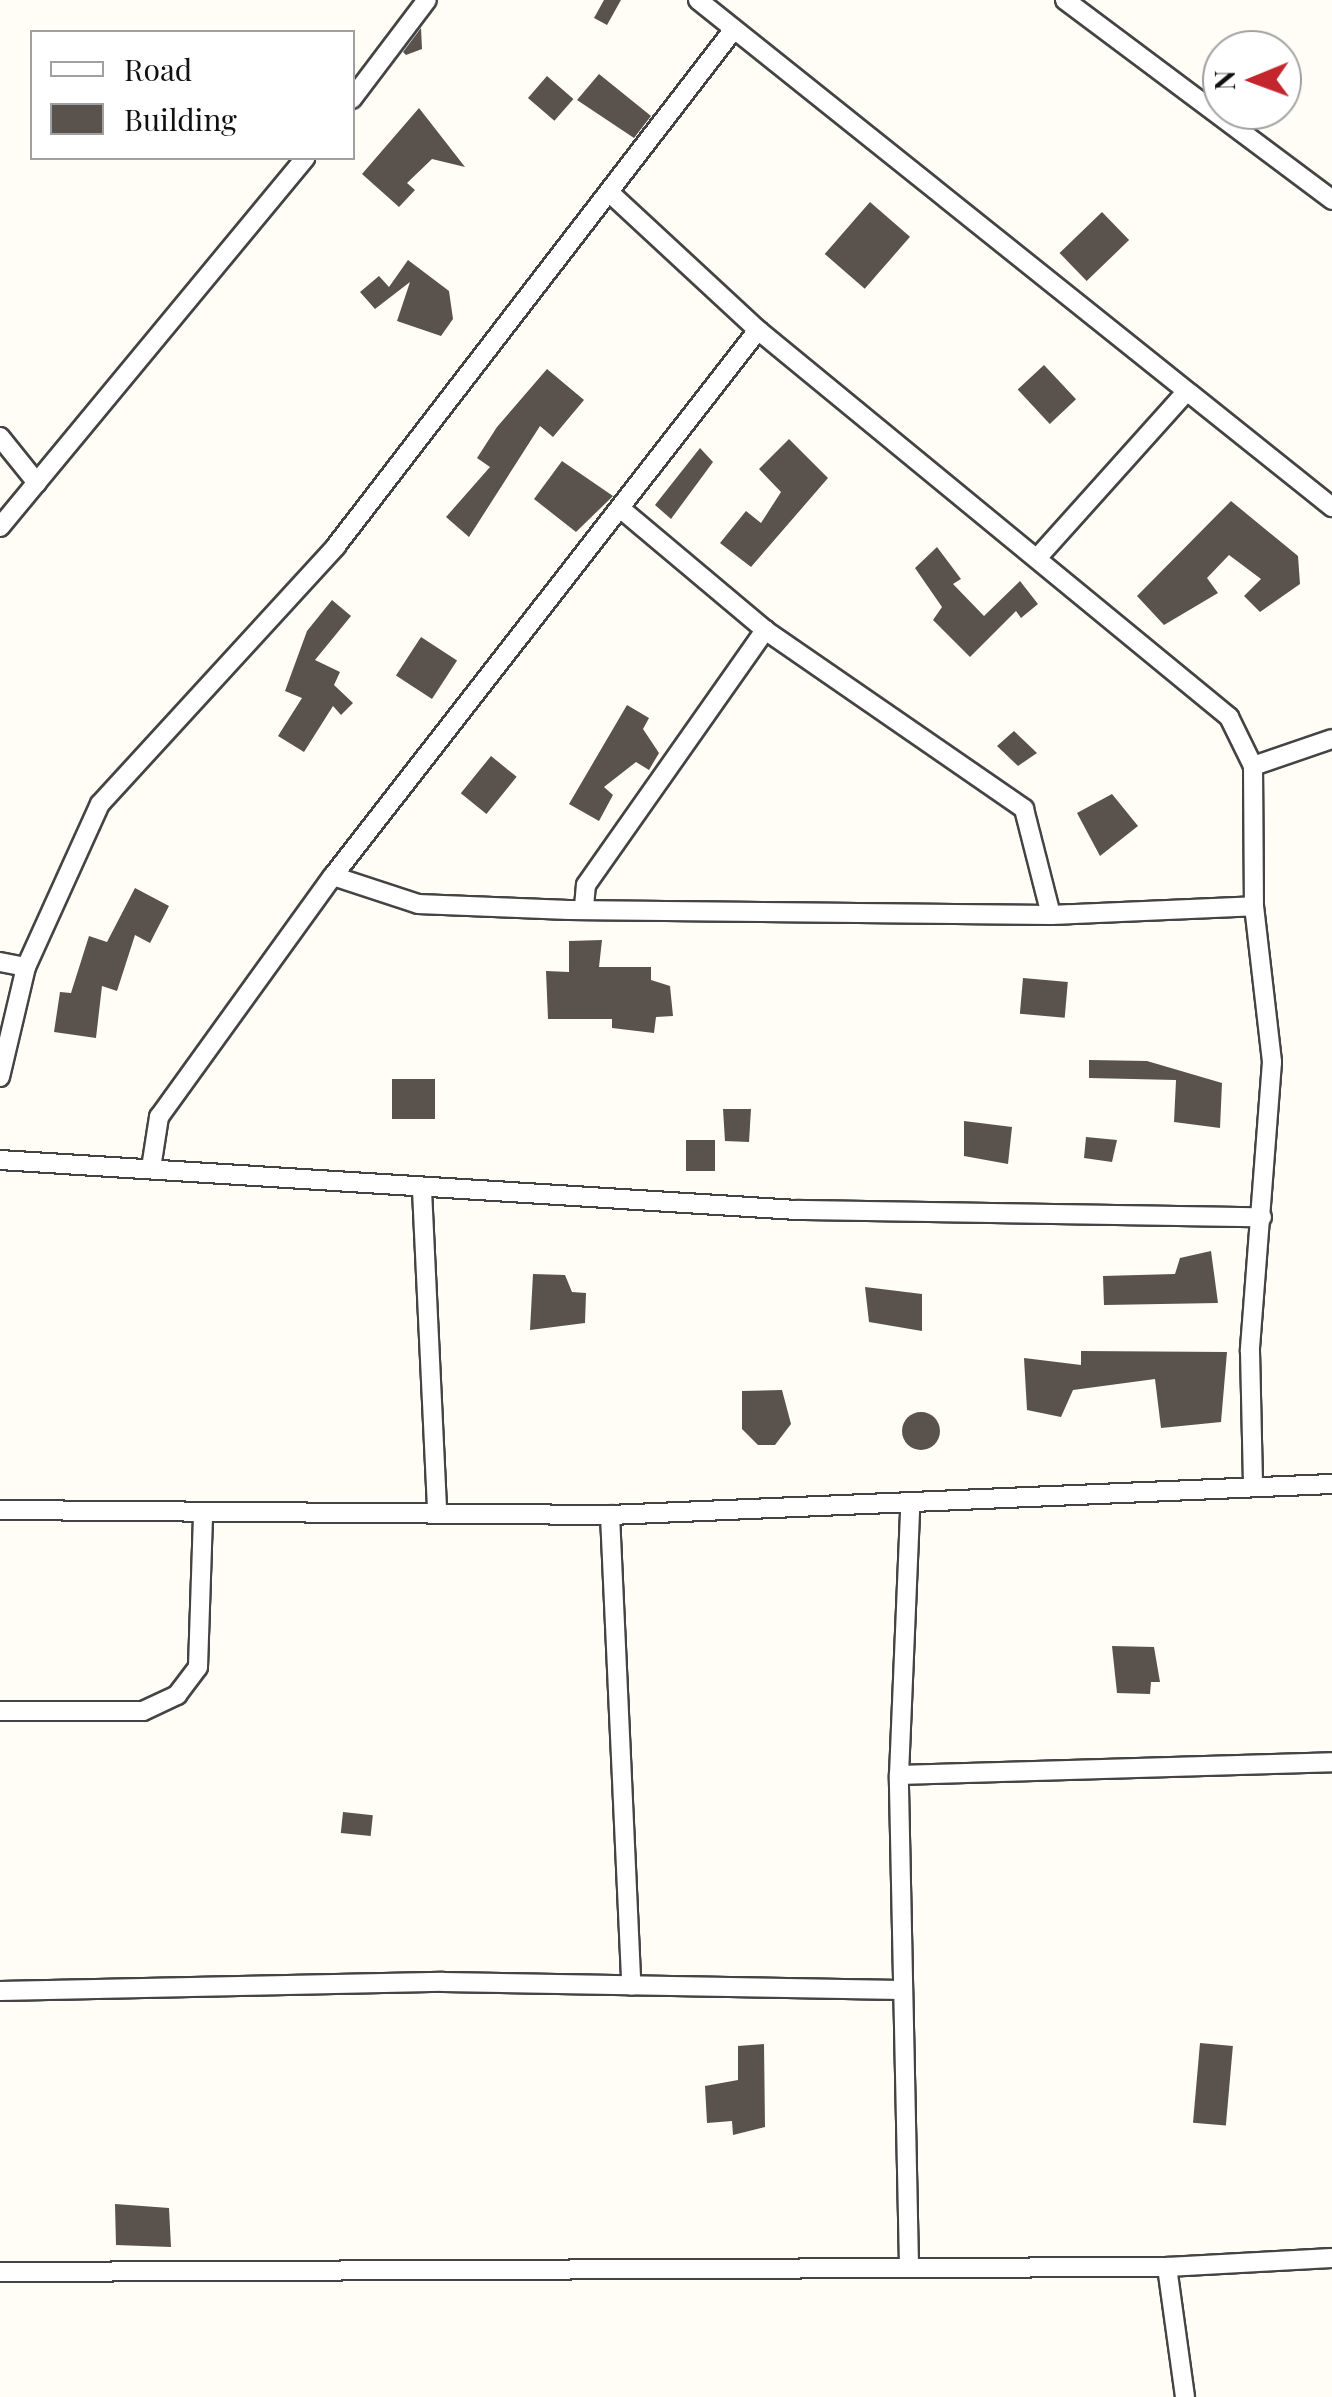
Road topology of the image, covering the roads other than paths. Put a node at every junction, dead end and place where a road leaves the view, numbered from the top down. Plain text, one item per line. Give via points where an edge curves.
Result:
1 (427, 0) edge
2 (698, 0) edge
3 (1065, 0) edge
4 (734, 29) junction
5 (355, 95) edge
6 (304, 160) edge
7 (610, 193) junction
8 (1332, 200) edge
9 (758, 330) junction
10 (1185, 394) junction
11 (0, 437) edge
12 (37, 483) junction
13 (1332, 507) edge
14 (621, 509) junction
15 (0, 527) edge
16 (1039, 556) junction
17 (765, 630) junction
18 (1332, 740) edge
19 (1253, 766) junction
20 (333, 876) junction
21 (1254, 906) junction
22 (584, 907) junction
23 (1051, 915) junction
24 (0, 962) edge
25 (26, 967) junction
26 (0, 1077) edge
27 (0, 1160) edge
28 (150, 1168) junction
29 (422, 1190) junction
30 (1262, 1217) junction
31 (1332, 1484) edge
32 (1253, 1488) junction
33 (910, 1506) junction
34 (0, 1510) edge
35 (436, 1513) junction
36 (610, 1516) junction
37 (203, 1517) junction
38 (0, 1711) edge
39 (1332, 1762) edge
40 (900, 1775) junction
41 (631, 1986) junction
42 (901, 1990) junction
43 (0, 1991) edge
44 (1332, 2258) edge
45 (909, 2265) junction
46 (1167, 2268) junction
47 (0, 2272) edge
48 (1184, 2397) edge

1 - 5 street
2 - 4 street
3 - 8 street
4 - 7 street
4 - 10 street
6 - 12 street
7 - 9 street
7 - 25 street via 336,546 100,804
9 - 14 street
9 - 16 street
10 - 13 street
10 - 16 street
11 - 12 street
12 - 15 street
14 - 17 street
14 - 20 street
16 - 19 street via 1199,684 1230,717
17 - 22 street via 586,886
17 - 23 street via 1024,809
18 - 19 street
19 - 21 street
20 - 22 street via 418,904
20 - 28 street via 158,1117
21 - 23 street
21 - 30 street via 1272,1062
22 - 23 street
24 - 25 street
25 - 26 street
27 - 28 street
28 - 29 street
29 - 30 street via 798,1210
29 - 35 street
30 - 32 street via 1250,1351
31 - 32 street
32 - 33 street
33 - 36 street
33 - 40 street
34 - 37 street
35 - 36 street
35 - 37 street
36 - 41 street
37 - 38 street via 198,1667 176,1695 142,1711
39 - 40 street
40 - 42 street
41 - 42 street
41 - 43 street
42 - 45 street
44 - 46 street
45 - 46 street
45 - 47 street
46 - 48 street

